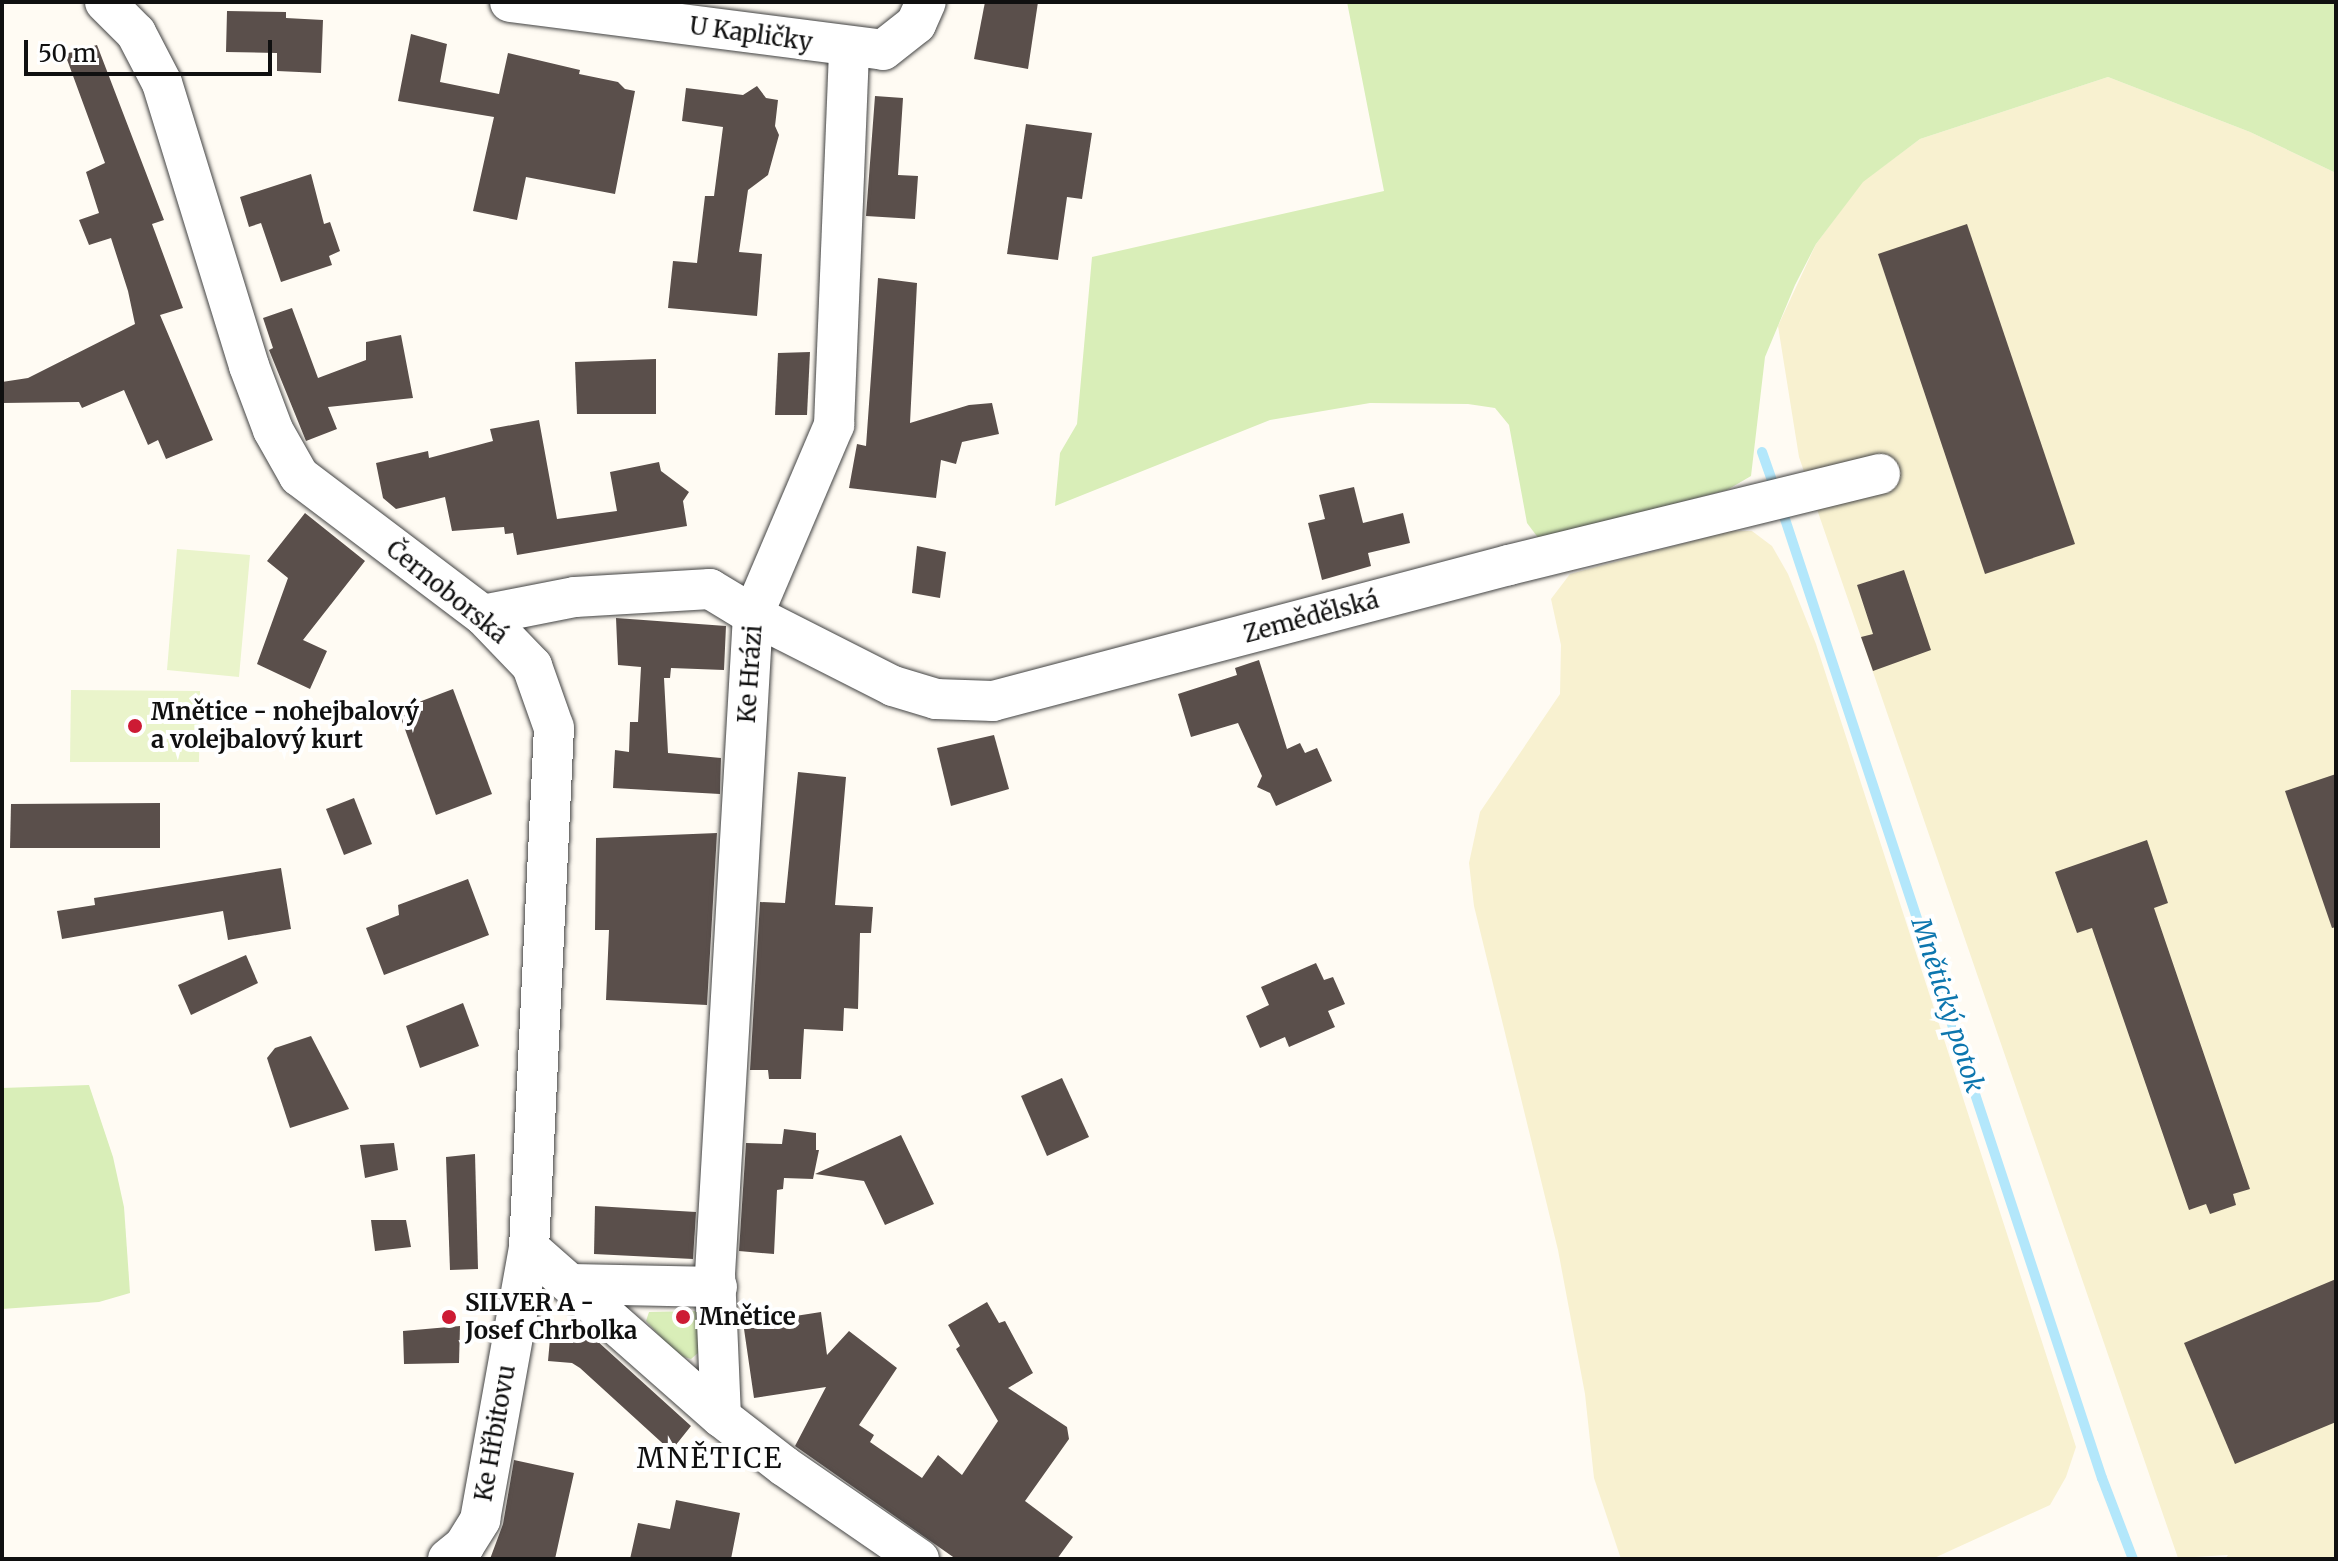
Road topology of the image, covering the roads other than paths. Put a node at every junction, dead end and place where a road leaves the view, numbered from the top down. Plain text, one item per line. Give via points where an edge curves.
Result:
1 (105, 2) edge
2 (510, 2) edge
3 (926, 2) edge
4 (849, 48) junction
5 (1880, 474) dead end
6 (483, 615) junction
7 (753, 615) junction
8 (529, 1248) junction
9 (571, 1284) junction
10 (717, 1287) junction
11 (721, 1417) junction
12 (448, 1559) edge
13 (919, 1559) edge

1 - 6 street, Černoborská via 136,33 162,83 249,366 273,430 299,476
2 - 4 street, U Kapličky
3 - 4 street via 916,24 883,50
4 - 7 street, Ke Hrázi via 834,425
5 - 7 street, Zemědělská via 993,701 936,699 893,686
6 - 7 street, Zemědělská via 575,597 710,589
6 - 8 street, Černoborská via 532,666 554,728
7 - 10 street, Ke Hrázi
8 - 9 street
8 - 12 street, Ke Hřbitovu via 480,1520 464,1546
9 - 10 street
9 - 11 street
10 - 11 street, Ke Hrázi
11 - 13 street

